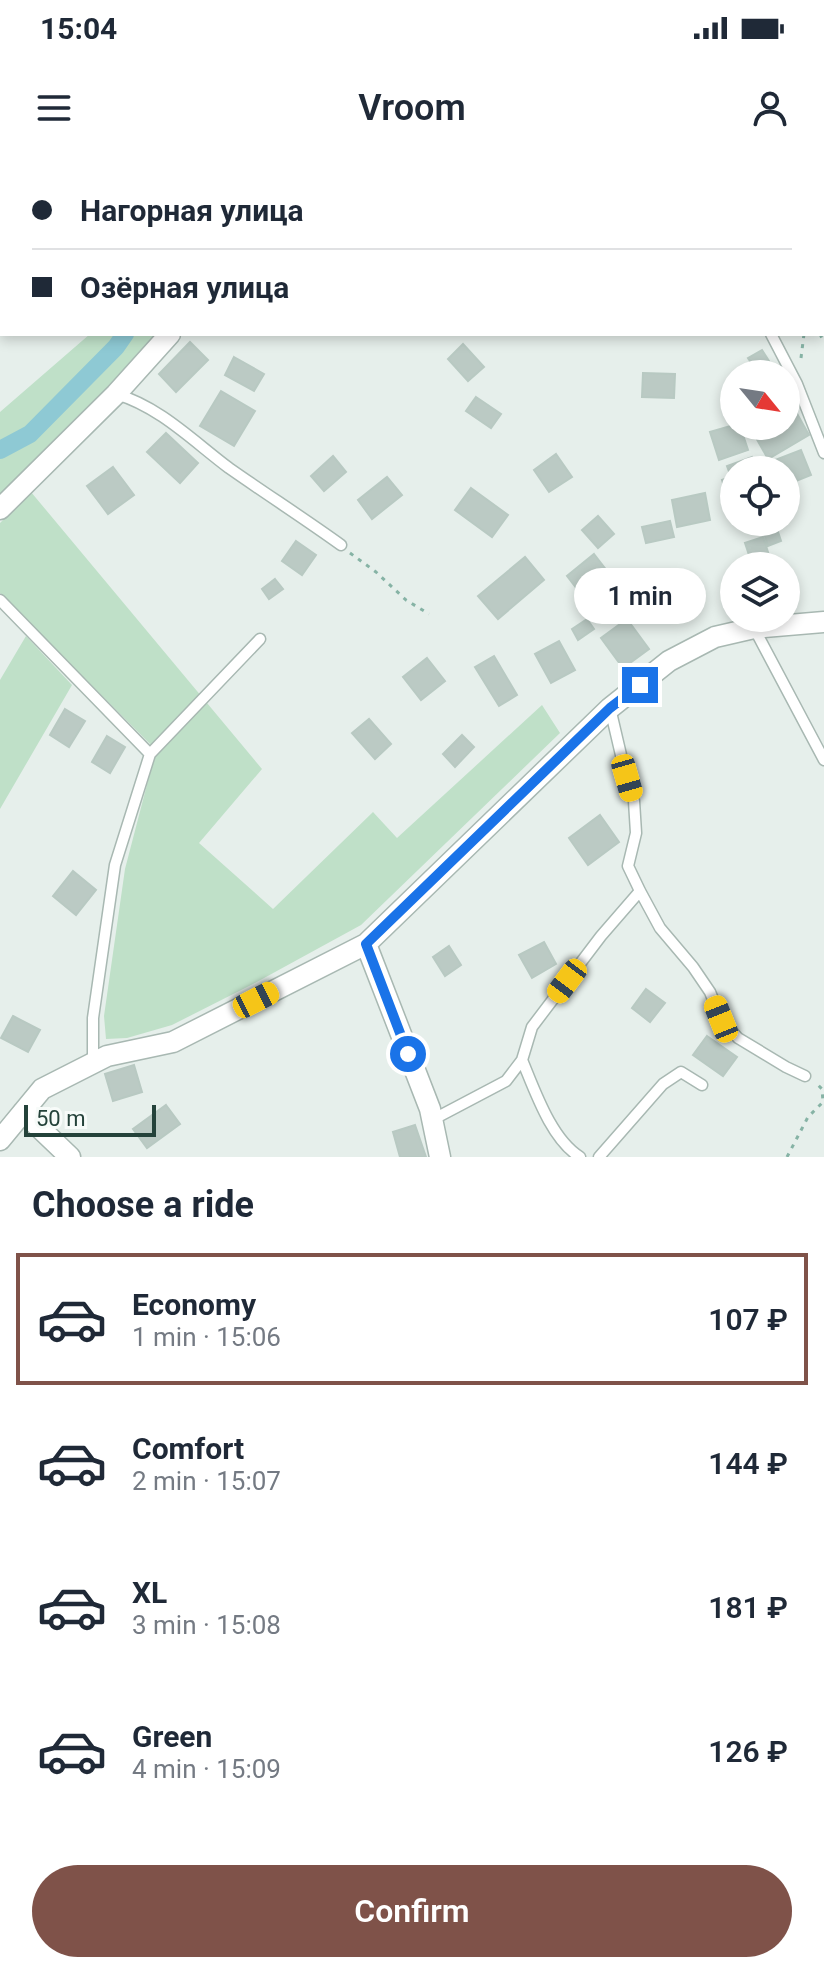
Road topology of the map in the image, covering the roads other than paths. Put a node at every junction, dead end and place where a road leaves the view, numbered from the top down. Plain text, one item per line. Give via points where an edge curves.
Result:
1 (168, 336) edge
2 (772, 336) edge
3 (116, 394) junction
4 (824, 453) edge
5 (0, 509) edge
6 (341, 545) road end
7 (0, 600) edge
8 (824, 622) edge
9 (800, 624) edge
10 (737, 632) edge
11 (756, 632) edge
12 (260, 639) dead end
13 (610, 708) junction
14 (150, 754) junction
15 (824, 760) edge
16 (640, 891) junction
17 (366, 944) junction
18 (522, 1060) junction
19 (93, 1063) junction
20 (805, 1076) road end
21 (702, 1085) dead end
22 (23, 1112) junction
23 (432, 1120) junction
24 (0, 1140) edge
25 (70, 1157) edge
26 (440, 1157) edge
27 (580, 1157) edge
28 (599, 1157) edge

1 - 3 street
2 - 4 lane
3 - 5 street
3 - 6 lane via 156,412
7 - 14 lane
8 - 9 street
10 - 13 street via 669,661
11 - 15 lane
12 - 14 lane
13 - 16 lane via 634,801 636,833 628,866
13 - 17 street
14 - 19 lane via 115,865 93,1018
16 - 18 lane via 532,1027
16 - 20 lane via 660,928 710,992 721,1019 738,1038
17 - 19 street via 173,1042
17 - 23 street
18 - 23 lane via 506,1081
18 - 27 lane via 548,1118 567,1149
19 - 22 street via 42,1089
21 - 28 lane via 681,1072 663,1084
22 - 24 street
22 - 25 street
23 - 26 street

